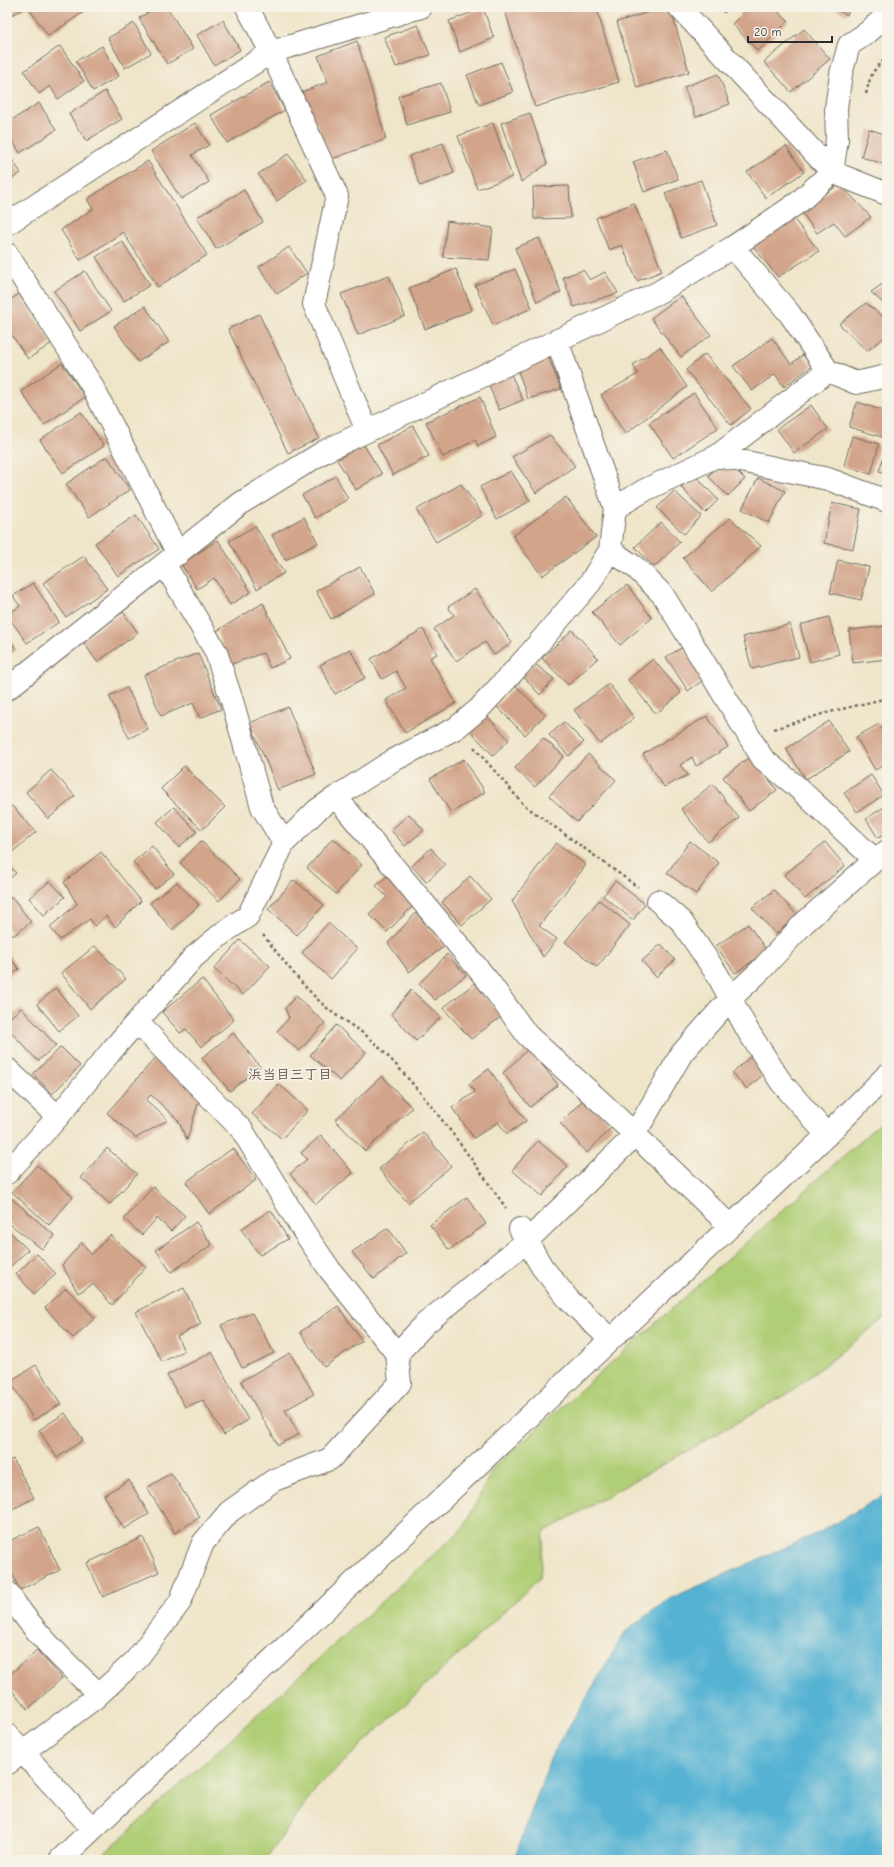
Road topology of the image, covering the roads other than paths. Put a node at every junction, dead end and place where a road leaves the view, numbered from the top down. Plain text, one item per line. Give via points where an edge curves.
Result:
1 (247, 7) edge
2 (421, 7) edge
3 (679, 7) edge
4 (887, 15) edge
5 (271, 52) junction
6 (832, 172) junction
7 (887, 194) edge
8 (7, 224) edge
9 (734, 247) junction
10 (7, 254) edge
11 (557, 340) junction
12 (828, 371) junction
13 (887, 376) edge
14 (367, 431) junction
15 (717, 456) junction
16 (887, 501) edge
17 (615, 508) junction
18 (610, 550) junction
19 (171, 560) junction
20 (7, 689) edge
21 (336, 797) junction
22 (284, 843) junction
23 (881, 855) edge
24 (658, 901) road end
25 (730, 999) junction
26 (137, 1022) junction
27 (7, 1069) edge
28 (887, 1075) edge
29 (58, 1117) junction
30 (633, 1134) junction
31 (827, 1135) junction
32 (7, 1173) edge
33 (730, 1226) junction
34 (524, 1235) junction
35 (610, 1339) junction
36 (397, 1354) junction
37 (7, 1592) edge
38 (99, 1694) junction
39 (7, 1735) edge
40 (15, 1758) edge
41 (93, 1829) junction
42 (60, 1860) edge

1 - 5 street
2 - 5 street
3 - 6 street
4 - 6 street via 849,45 836,108 837,139
5 - 8 street
5 - 14 street via 337,196 314,304
6 - 7 street
6 - 9 street via 799,202
9 - 11 street via 659,292
9 - 12 street via 790,314
10 - 19 street via 91,384
11 - 14 street
11 - 17 street
12 - 13 street via 856,383
12 - 15 street
14 - 19 street via 325,451 241,503
15 - 16 street via 828,479
15 - 17 street via 645,490
17 - 18 street
18 - 21 street via 590,582 479,709 456,728 392,761
18 - 23 street via 635,567 663,595 763,759
19 - 20 street
19 - 22 street via 216,652 262,807
21 - 22 street via 317,810
21 - 30 street via 489,982 527,1035
22 - 26 street via 248,916 194,956
23 - 25 street via 804,923
24 - 25 street via 681,921 717,974
25 - 30 street via 682,1053
25 - 31 street via 781,1082
26 - 29 street
26 - 36 street via 242,1130 330,1270
27 - 29 street
28 - 31 street
29 - 32 street
30 - 33 street
30 - 34 street via 626,1144
31 - 33 street
33 - 35 street
34 - 35 street via 542,1267 569,1300
34 - 36 street via 426,1323
35 - 41 street
36 - 38 street via 400,1383 330,1459 274,1480 229,1512 203,1543 180,1602 136,1660
37 - 38 street via 60,1658
38 - 40 street
39 - 40 street
40 - 41 street
41 - 42 street

